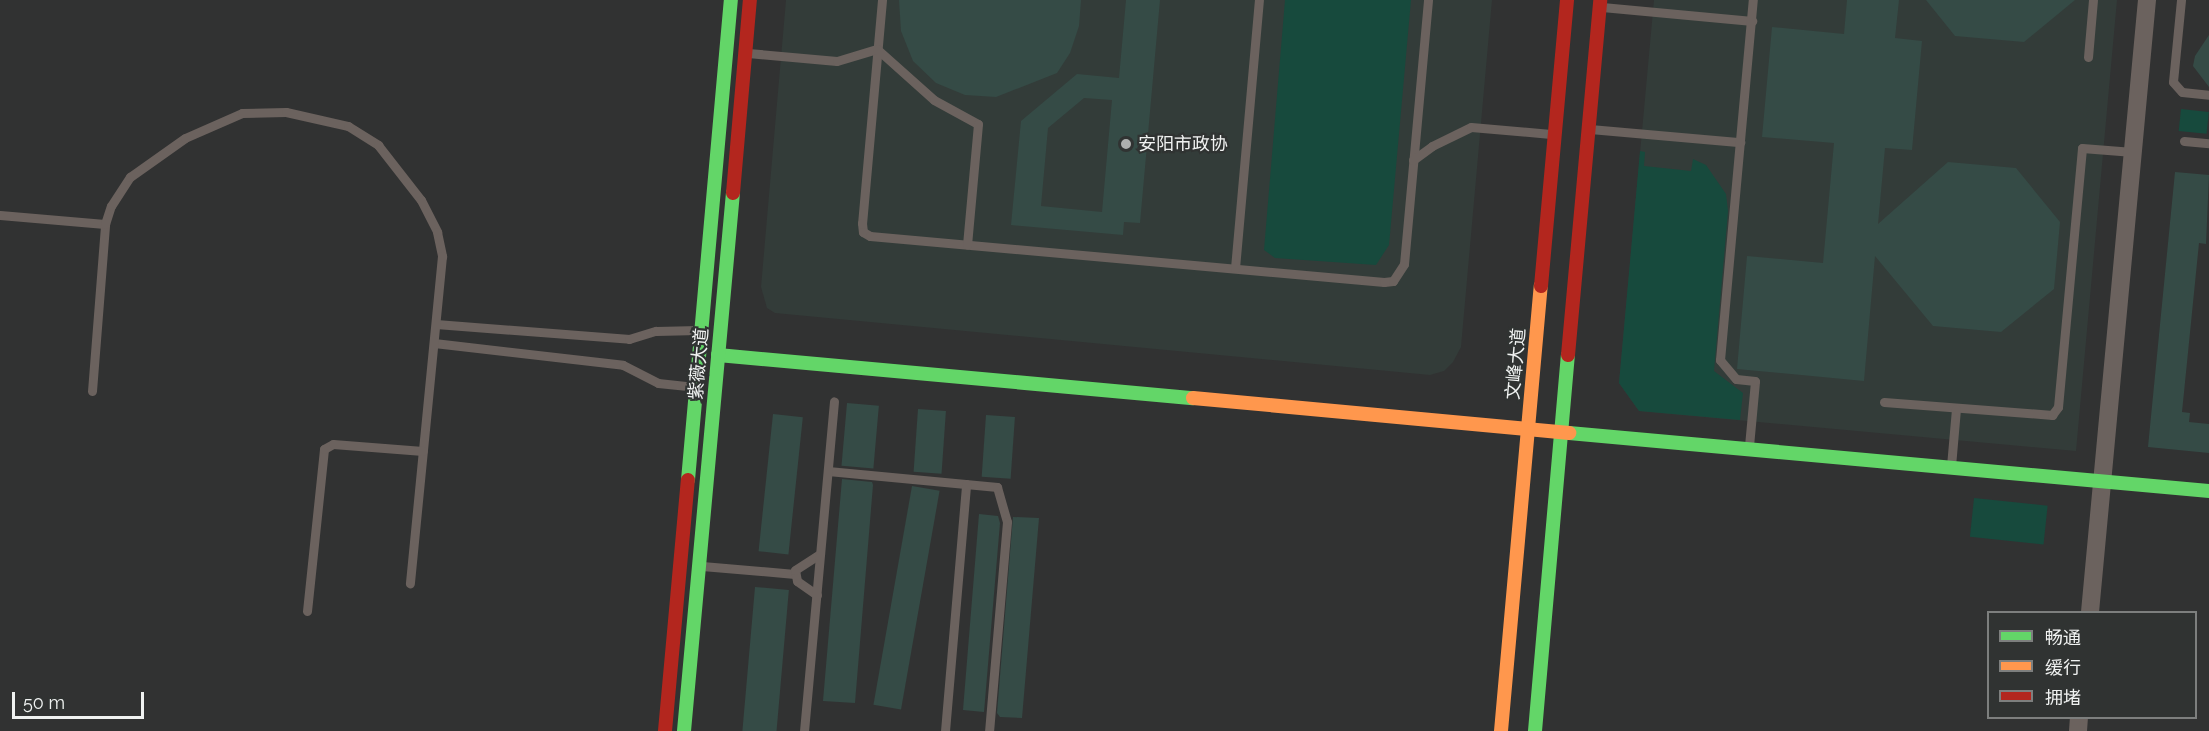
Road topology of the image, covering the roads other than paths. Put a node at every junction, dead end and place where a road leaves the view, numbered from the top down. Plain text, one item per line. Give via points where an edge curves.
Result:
1 (731, 0) edge
2 (750, 0) edge
3 (882, 0) edge
4 (1259, 0) edge
5 (1428, 0) edge
6 (1567, 0) edge
7 (1753, 0) edge
8 (2093, 0) edge
9 (2147, 0) edge
10 (2181, 0) edge
11 (1600, 3) edge
12 (1752, 21) junction
13 (877, 49) junction
14 (746, 52) junction
15 (2088, 57) dead end
16 (2209, 95) edge
17 (1589, 128) junction
18 (1555, 135) junction
19 (2184, 141) dead end
20 (1740, 142) junction
21 (2209, 143) edge
22 (2133, 152) junction
23 (1413, 160) junction
24 (0, 215) edge
25 (105, 224) junction
26 (967, 244) junction
27 (1235, 268) junction
28 (436, 324) junction
29 (701, 330) junction
30 (434, 343) junction
31 (718, 356) junction
32 (696, 387) junction
33 (92, 391) dead end
34 (834, 401) dead end
35 (1884, 402) dead end
36 (1956, 409) junction
37 (1528, 429) junction
38 (1562, 432) junction
39 (1749, 449) junction
40 (423, 451) junction
41 (1951, 467) junction
42 (828, 471) junction
43 (2104, 481) junction
44 (966, 484) junction
45 (2209, 491) edge
46 (820, 554) junction
47 (699, 565) junction
48 (795, 574) junction
49 (410, 583) dead end
50 (816, 595) junction
51 (307, 611) dead end
52 (2090, 611) edge
53 (665, 731) edge
54 (684, 731) edge
55 (804, 731) edge
56 (945, 731) edge
57 (989, 731) edge
58 (1501, 731) edge
59 (1534, 731) edge

1 - 29 street, 紫薇大道
2 - 14 street, 紫薇大道
3 - 13 lane
4 - 27 lane
5 - 23 lane
6 - 18 street, 文峰大道
7 - 12 lane
8 - 15 lane
9 - 22 street
10 - 16 lane via 2173,82 2182,92
11 - 12 lane
11 - 17 street
12 - 20 lane
13 - 14 lane via 837,61
13 - 26 lane via 934,100 978,124
13 - 26 lane via 863,232 870,236
14 - 31 street, 紫薇大道
17 - 20 lane
17 - 38 street
18 - 23 lane via 1471,127
18 - 37 street, 文峰大道
19 - 21 lane
20 - 39 lane via 1720,360 1736,379 1755,381
22 - 36 lane via 2082,148 2058,407 2045,417
22 - 43 street
23 - 27 lane via 1404,264 1393,281
24 - 25 lane
25 - 28 lane via 111,206 130,177 157,154 206,127 243,113 286,112 322,117 348,126 378,145 421,200 437,232 442,256
25 - 33 lane
26 - 27 lane
28 - 29 lane via 629,339 656,331
28 - 30 lane
29 - 32 street, 紫薇大道
30 - 32 lane via 623,365 658,383
30 - 40 lane
31 - 37 street
31 - 47 street, 紫薇大道
32 - 53 street, 紫薇大道
34 - 42 lane
35 - 36 lane
36 - 41 lane
37 - 38 street
37 - 58 street, 文峰大道
38 - 39 street
38 - 59 street
39 - 41 street
40 - 49 lane
40 - 51 lane via 333,444 324,449
41 - 43 street
42 - 44 lane
42 - 46 lane
43 - 45 street
43 - 52 street
44 - 56 lane
44 - 57 lane via 997,487 1007,522
46 - 48 lane via 798,565
46 - 50 lane
47 - 48 lane
47 - 54 street, 紫薇大道
48 - 50 lane via 802,586
50 - 55 lane

